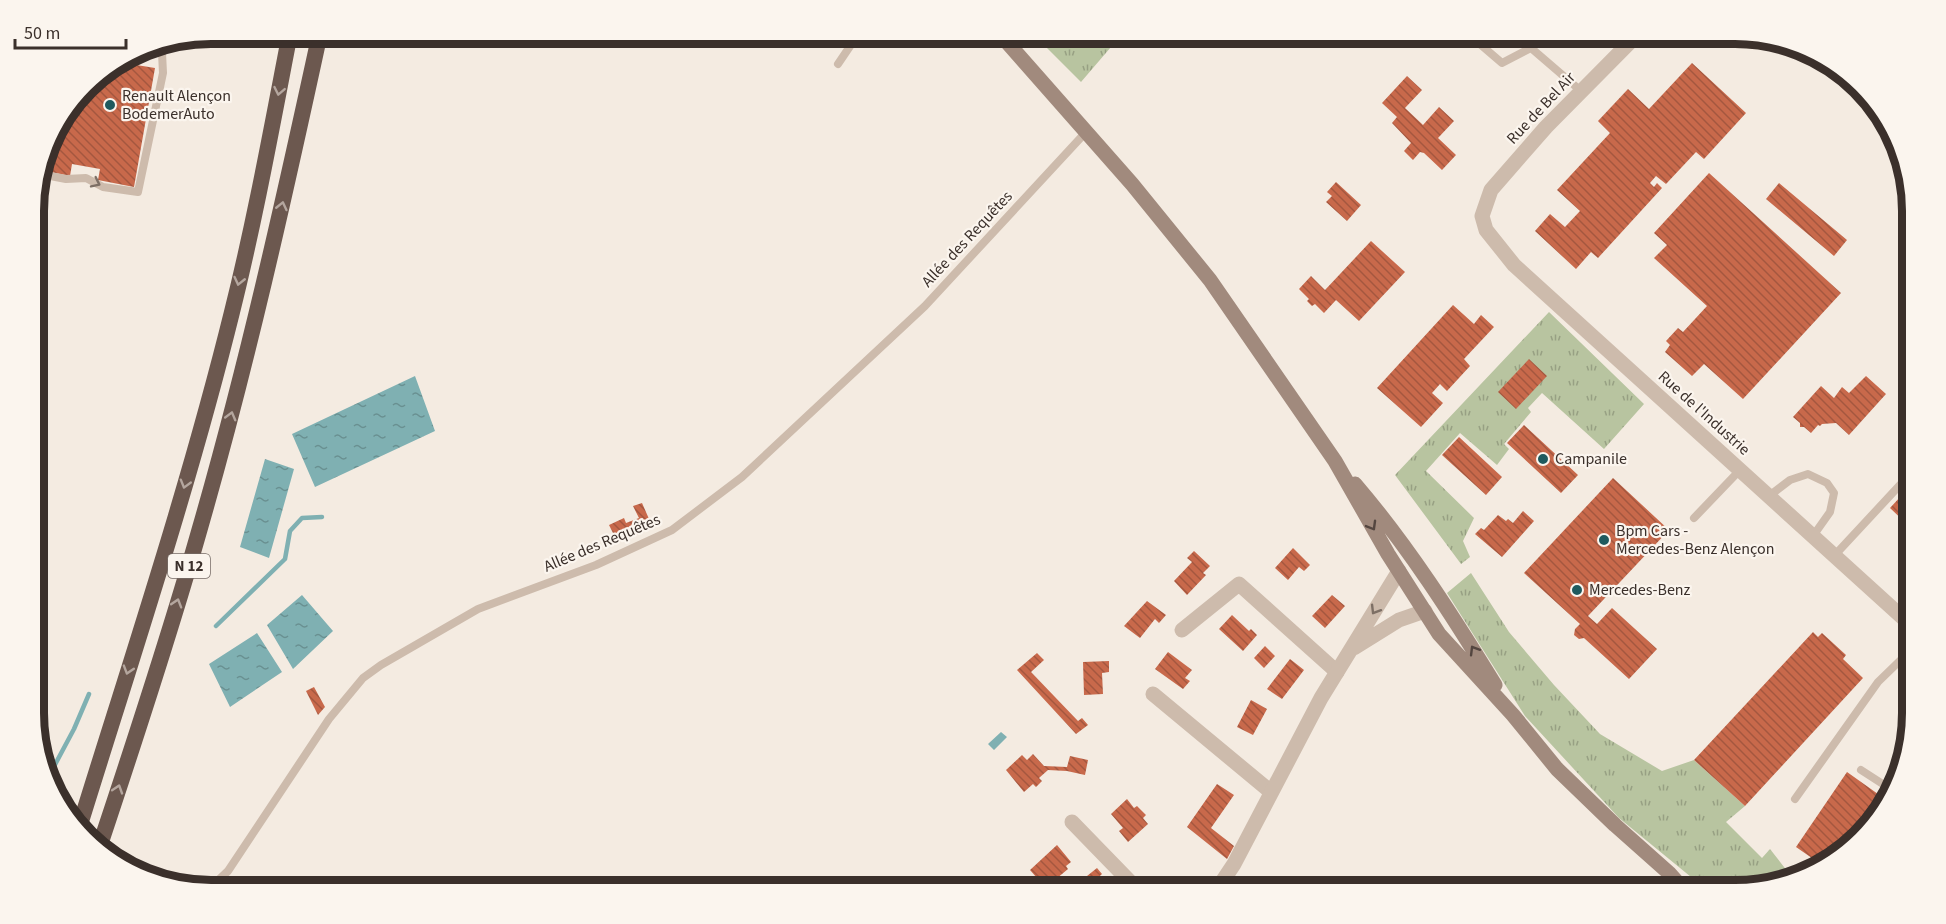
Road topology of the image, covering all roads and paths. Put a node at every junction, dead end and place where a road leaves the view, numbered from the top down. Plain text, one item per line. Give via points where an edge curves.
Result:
1 (288, 44) edge
2 (318, 44) edge
3 (852, 44) edge
4 (1009, 44) edge
5 (1480, 44) edge
6 (1628, 44) edge
7 (161, 51) edge
8 (838, 64) dead end
9 (1581, 91) junction
10 (1086, 132) junction
11 (48, 176) edge
12 (1482, 216) joint
13 (1335, 461) junction
14 (1740, 470) junction
15 (1903, 482) edge
16 (1769, 496) junction
17 (1694, 518) dead end
18 (1813, 536) junction
19 (1834, 556) junction
20 (1398, 571) junction
21 (1425, 611) junction
22 (1450, 612) junction
23 (1903, 618) edge
24 (1182, 630) dead end
25 (1351, 650) junction
26 (1903, 658) edge
27 (1337, 672) junction
28 (1153, 694) dead end
29 (1513, 715) junction
30 (1862, 770) dead end
31 (1886, 786) edge
32 (1271, 792) junction
33 (1795, 799) dead end
34 (82, 819) edge
35 (1072, 822) dead end
36 (102, 839) edge
37 (1669, 873) junction
38 (219, 880) edge
39 (1128, 880) edge
40 (1223, 880) edge
41 (1675, 880) edge
42 (1680, 880) edge

1 -> 34 highway, N 12 via 232,312 172,529
36 -> 2 highway, N 12 via 203,518 265,283
3 - 8 lane
4 - 10 main road
5 - 9 lane via 1502,63 1531,48
6 - 9 street, Rue de Bel Air
11 -> 7 lane via 66,180 86,178 103,187 138,192 163,73
9 - 12 street, Rue de Bel Air via 1491,190
10 - 13 main road via 1210,280
10 - 38 lane, Allée des Requêtes via 925,306 734,484 672,530 596,565 478,609 363,678 329,719
12 - 14 street, Rue de l'Industrie via 1486,230 1514,265
13 -> 20 main road
13 - 22 main road via 1394,531
14 - 16 street, Rue de l'Industrie
14 - 17 lane
15 - 19 lane
16 - 18 street, Rue de l'Industrie
16 - 18 lane via 1790,480 1808,474 1827,483 1834,494 1830,512
18 - 19 street, Rue de l'Industrie
19 - 23 street, Rue de l'Industrie
20 - 21 main road
20 - 22 main road via 1410,566 1439,607
20 -> 25 street
21 - 25 street via 1399,620
21 - 29 main road via 1439,634
29 -> 22 main road
24 - 27 street via 1239,584
25 - 27 street
26 - 33 lane via 1878,682
27 - 32 street
28 - 32 street
29 - 37 main road via 1557,769
30 - 31 lane
32 - 40 street
35 - 39 street
37 - 41 main road
37 - 42 main road

